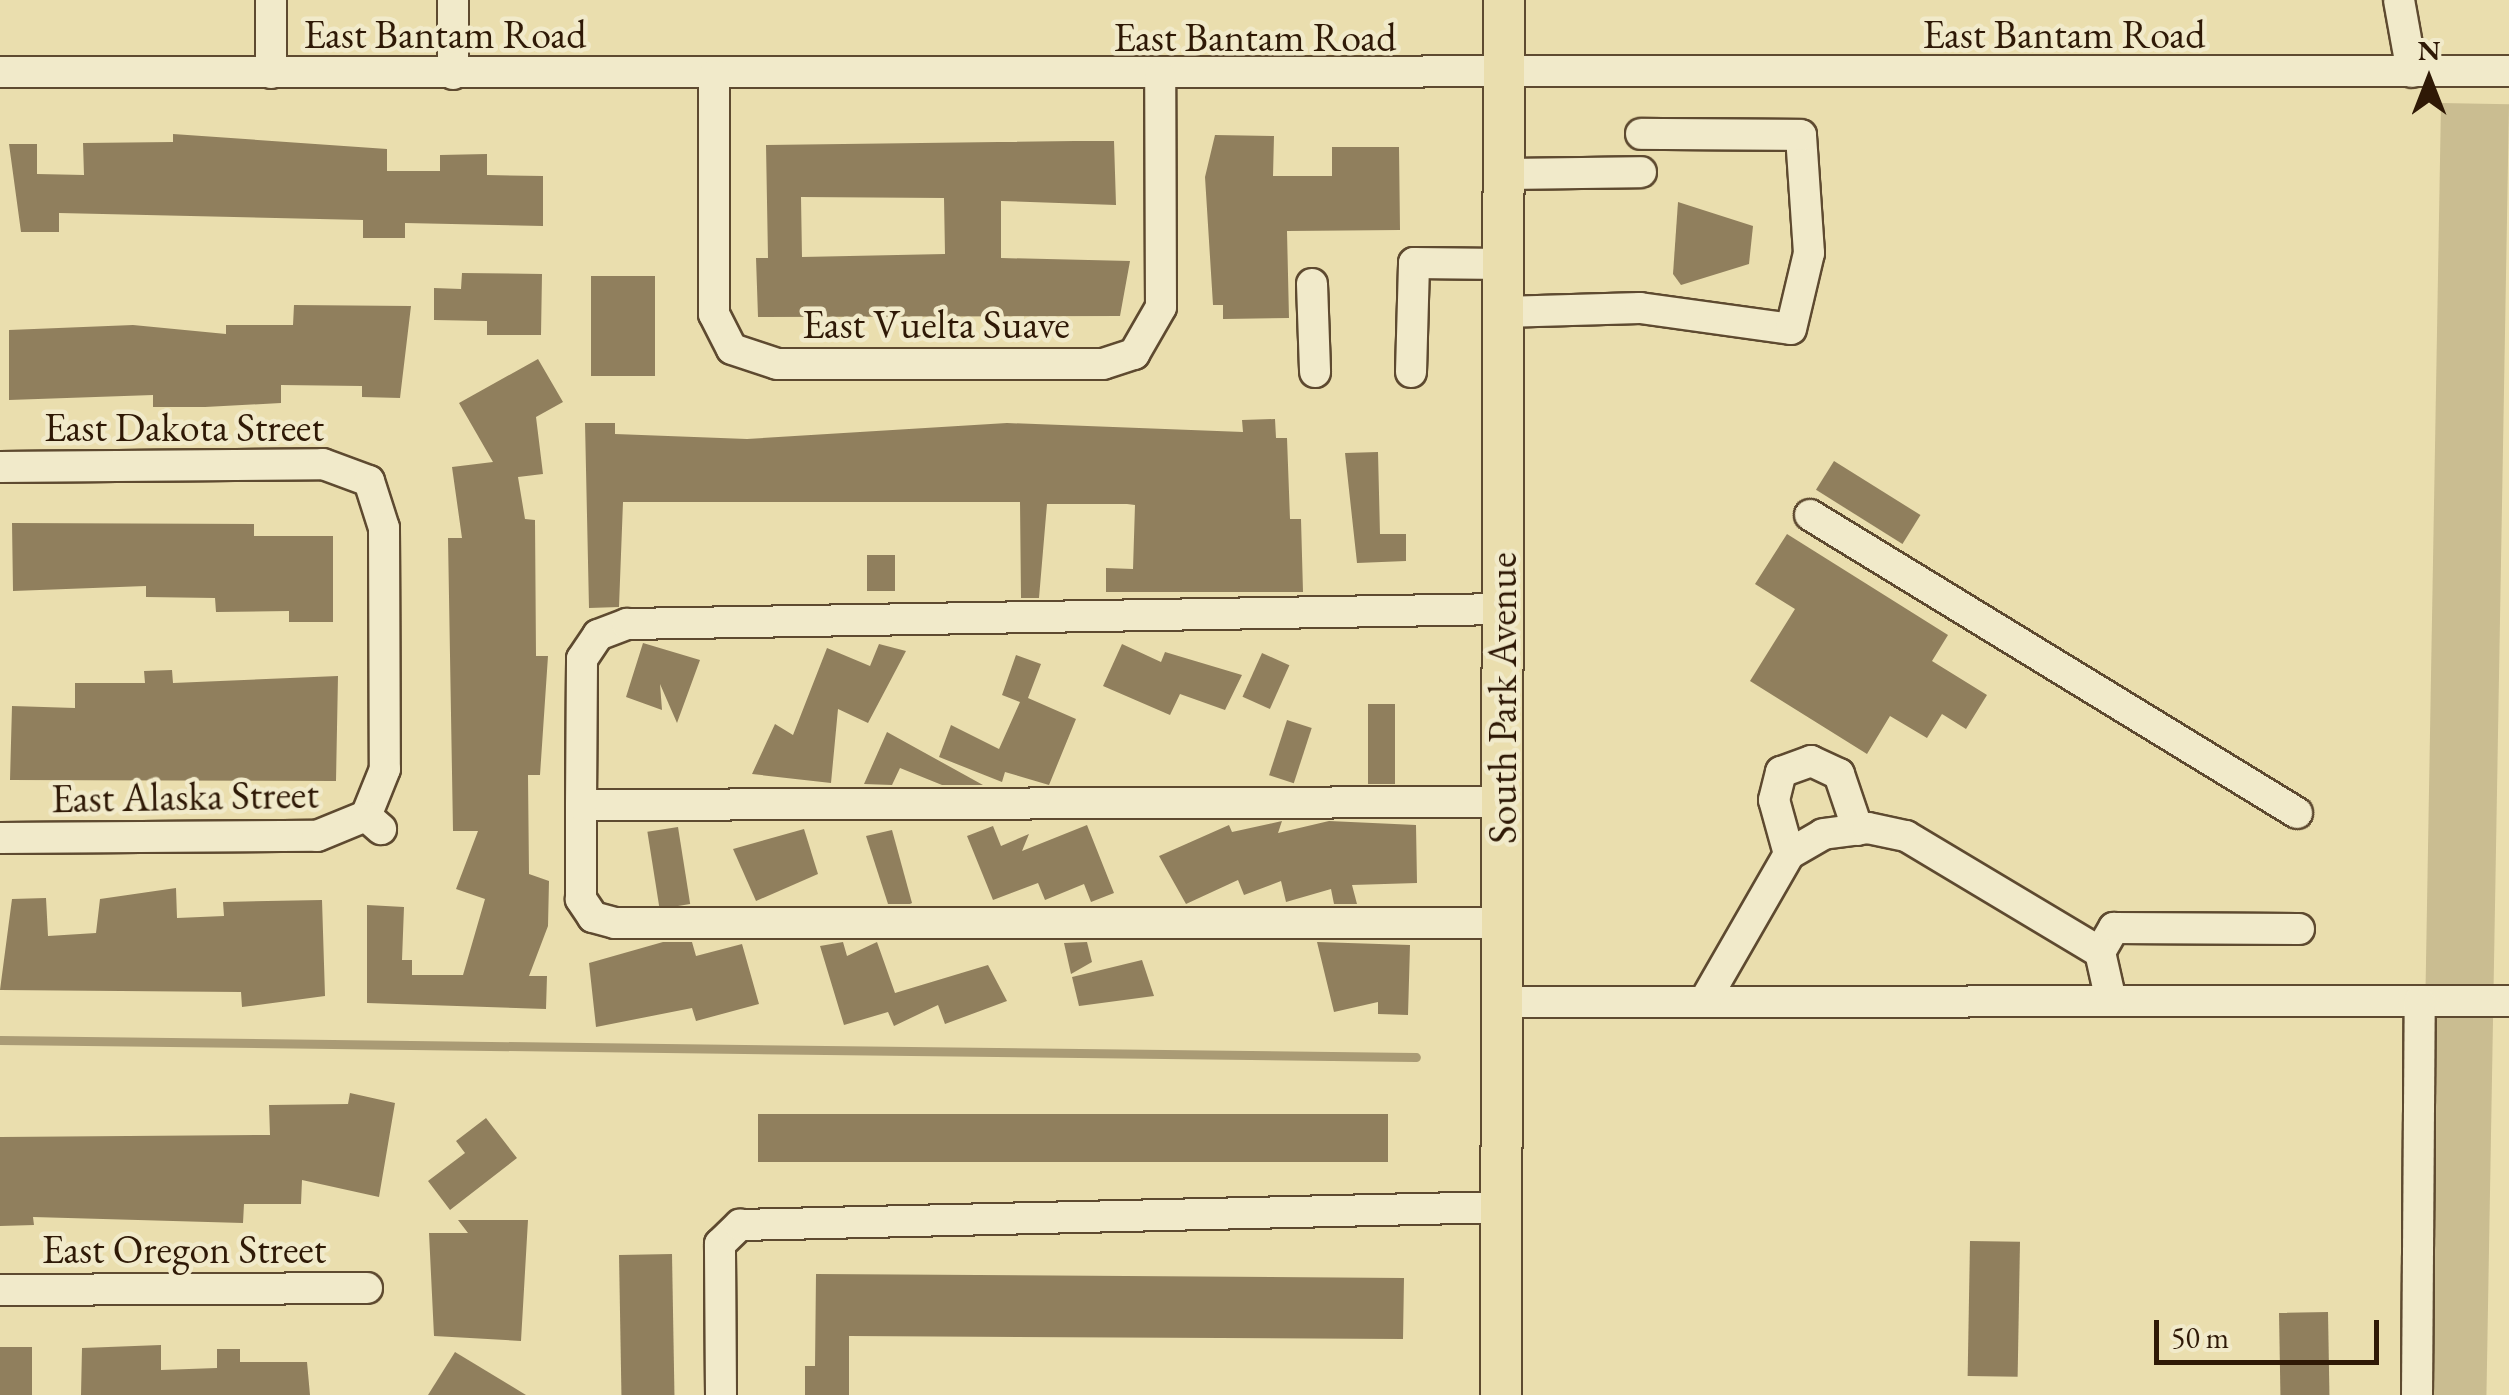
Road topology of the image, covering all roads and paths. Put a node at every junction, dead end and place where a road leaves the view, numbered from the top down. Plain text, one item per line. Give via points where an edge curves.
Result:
1 (272, 0) edge
2 (453, 0) edge
3 (1504, 0) edge
4 (2399, 0) edge
5 (0, 72) edge
6 (2412, 72) junction
7 (2509, 72) edge
8 (271, 73) junction
9 (453, 74) junction
10 (714, 75) junction
11 (1160, 76) junction
12 (1504, 77) junction
13 (1641, 134) dead end
14 (1641, 172) dead end
15 (1504, 174) junction
16 (1504, 264) junction
17 (1312, 284) dead end
18 (1503, 312) junction
19 (1316, 372) dead end
20 (1411, 372) dead end
21 (0, 467) edge
22 (374, 469) joint
23 (1810, 515) dead end
24 (1502, 610) junction
25 (1502, 802) junction
26 (581, 805) junction
27 (2297, 812) dead end
28 (1858, 830) junction
29 (0, 838) edge
30 (1789, 854) junction
31 (1501, 924) junction
32 (2299, 929) dead end
33 (2100, 952) junction
34 (2111, 1001) junction
35 (2420, 1001) junction
36 (2509, 1001) edge
37 (1500, 1002) junction
38 (1704, 1002) junction
39 (1502, 1206) junction
40 (368, 1288) dead end
41 (0, 1290) edge
42 (721, 1395) edge
43 (1501, 1395) edge
44 (2418, 1395) edge

1 - 8 street
2 - 9 street
3 - 12 main road, South Park Avenue
4 - 6 street
5 - 8 street, East Bantam Road
6 - 7 street, East Bantam Road
6 - 12 street, East Bantam Road
8 - 9 street, East Bantam Road
9 - 10 street, East Bantam Road
10 - 11 street, East Bantam Road
10 - 11 street, East Vuelta Suave via 712,296 722,353 777,364 1102,364 1149,354 1161,307
11 - 12 street, East Bantam Road
12 - 15 main road, South Park Avenue
13 - 18 street via 1801,135 1809,253 1791,329 1640,308
14 - 15 street
15 - 16 main road, South Park Avenue
16 - 18 main road, South Park Avenue
16 - 20 street via 1414,263
17 - 19 street
18 - 24 main road, South Park Avenue
21 - 22 street, East Dakota Street
22 - 29 street, East Alaska Street via 385,583 385,769 374,822 317,836
23 - 27 street
24 - 25 main road, South Park Avenue
24 - 26 street via 627,624 598,636 582,659
25 - 26 street
25 - 31 main road, South Park Avenue
26 - 31 street via 581,899 592,917 615,924
28 - 30 street via 1823,834
28 - 30 street via 1839,774 1810,761 1781,772 1774,800
28 - 33 street via 1906,836
30 - 38 street
31 - 37 main road, South Park Avenue
32 - 33 street via 2114,928
33 - 34 street
34 - 35 street
34 - 38 street
35 - 36 street
35 - 44 street
37 - 38 street
37 - 39 main road, South Park Avenue
39 - 42 street via 740,1225 720,1244
39 - 43 main road, South Park Avenue
40 - 41 street, East Oregon Street

